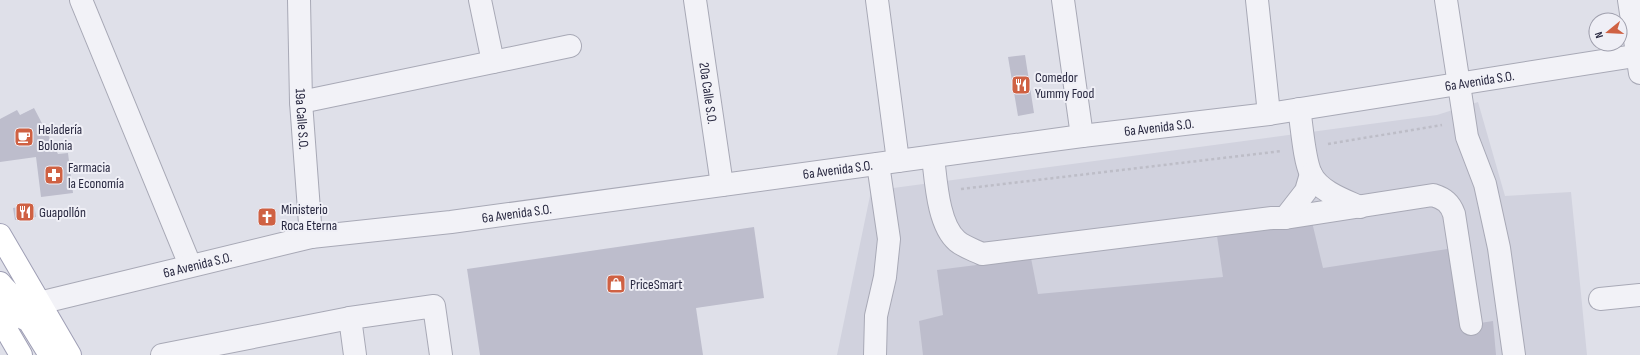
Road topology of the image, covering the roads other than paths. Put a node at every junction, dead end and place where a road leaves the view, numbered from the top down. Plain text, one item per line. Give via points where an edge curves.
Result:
1 (81, 0) edge
2 (299, 0) edge
3 (480, 0) edge
4 (695, 0) edge
5 (876, 0) edge
6 (1063, 0) edge
7 (1257, 0) edge
8 (1446, 0) edge
9 (1629, 0) edge
10 (570, 46) dead end
11 (1639, 61) edge
12 (493, 62) junction
13 (1459, 83) junction
14 (301, 102) junction
15 (1299, 109) junction
16 (1269, 114) junction
17 (1082, 136) junction
18 (933, 157) junction
19 (888, 163) junction
20 (1311, 174) junction
21 (722, 185) junction
22 (1360, 207) junction
23 (1285, 218) junction
24 (0, 235) edge
25 (311, 237) junction
26 (190, 265) junction
27 (0, 284) edge
28 (1640, 295) edge
29 (1600, 299) dead end
30 (40, 303) junction
31 (0, 306) edge
32 (350, 318) junction
33 (0, 319) edge
34 (1471, 324) dead end
35 (22, 355) edge
36 (50, 355) edge
37 (70, 355) edge
38 (162, 355) edge
39 (355, 355) edge
40 (441, 355) edge
41 (874, 355) edge
42 (1514, 355) edge

1 - 26 street
2 - 14 street, 19a Calle S.O.
3 - 12 street
4 - 21 street, 20a Calle S.O.
5 - 19 street
6 - 17 street
7 - 16 street
8 - 13 street
9 - 11 street
10 - 12 street
11 - 13 street, 6a Avenida S.O.
12 - 14 street
13 - 15 street, 6a Avenida S.O.
13 - 42 street via 1467,137 1485,184 1499,248
14 - 25 street, 19a Calle S.O.
15 - 16 street, 6a Avenida S.O.
15 - 20 street
16 - 17 street, 6a Avenida S.O.
17 - 18 street, 6a Avenida S.O.
18 - 19 street, 6a Avenida S.O.
18 - 23 street via 947,228 958,241 982,254
19 - 21 street, 6a Avenida S.O.
19 - 41 street via 889,239 885,277 876,316
20 - 22 street via 1319,184 1338,198
20 - 23 street via 1306,191
21 - 25 street, 6a Avenida S.O. via 451,222
22 - 23 street
22 - 34 street via 1433,195 1444,199 1451,206
24 - 30 main road
25 - 26 street, 6a Avenida S.O.
26 - 30 street, 6a Avenida S.O.
27 - 30 main road via 20,301
28 - 29 street
30 - 37 main road
31 - 36 main road via 29,321
32 - 38 street
32 - 39 street
32 - 40 street via 434,306
33 - 35 main road

